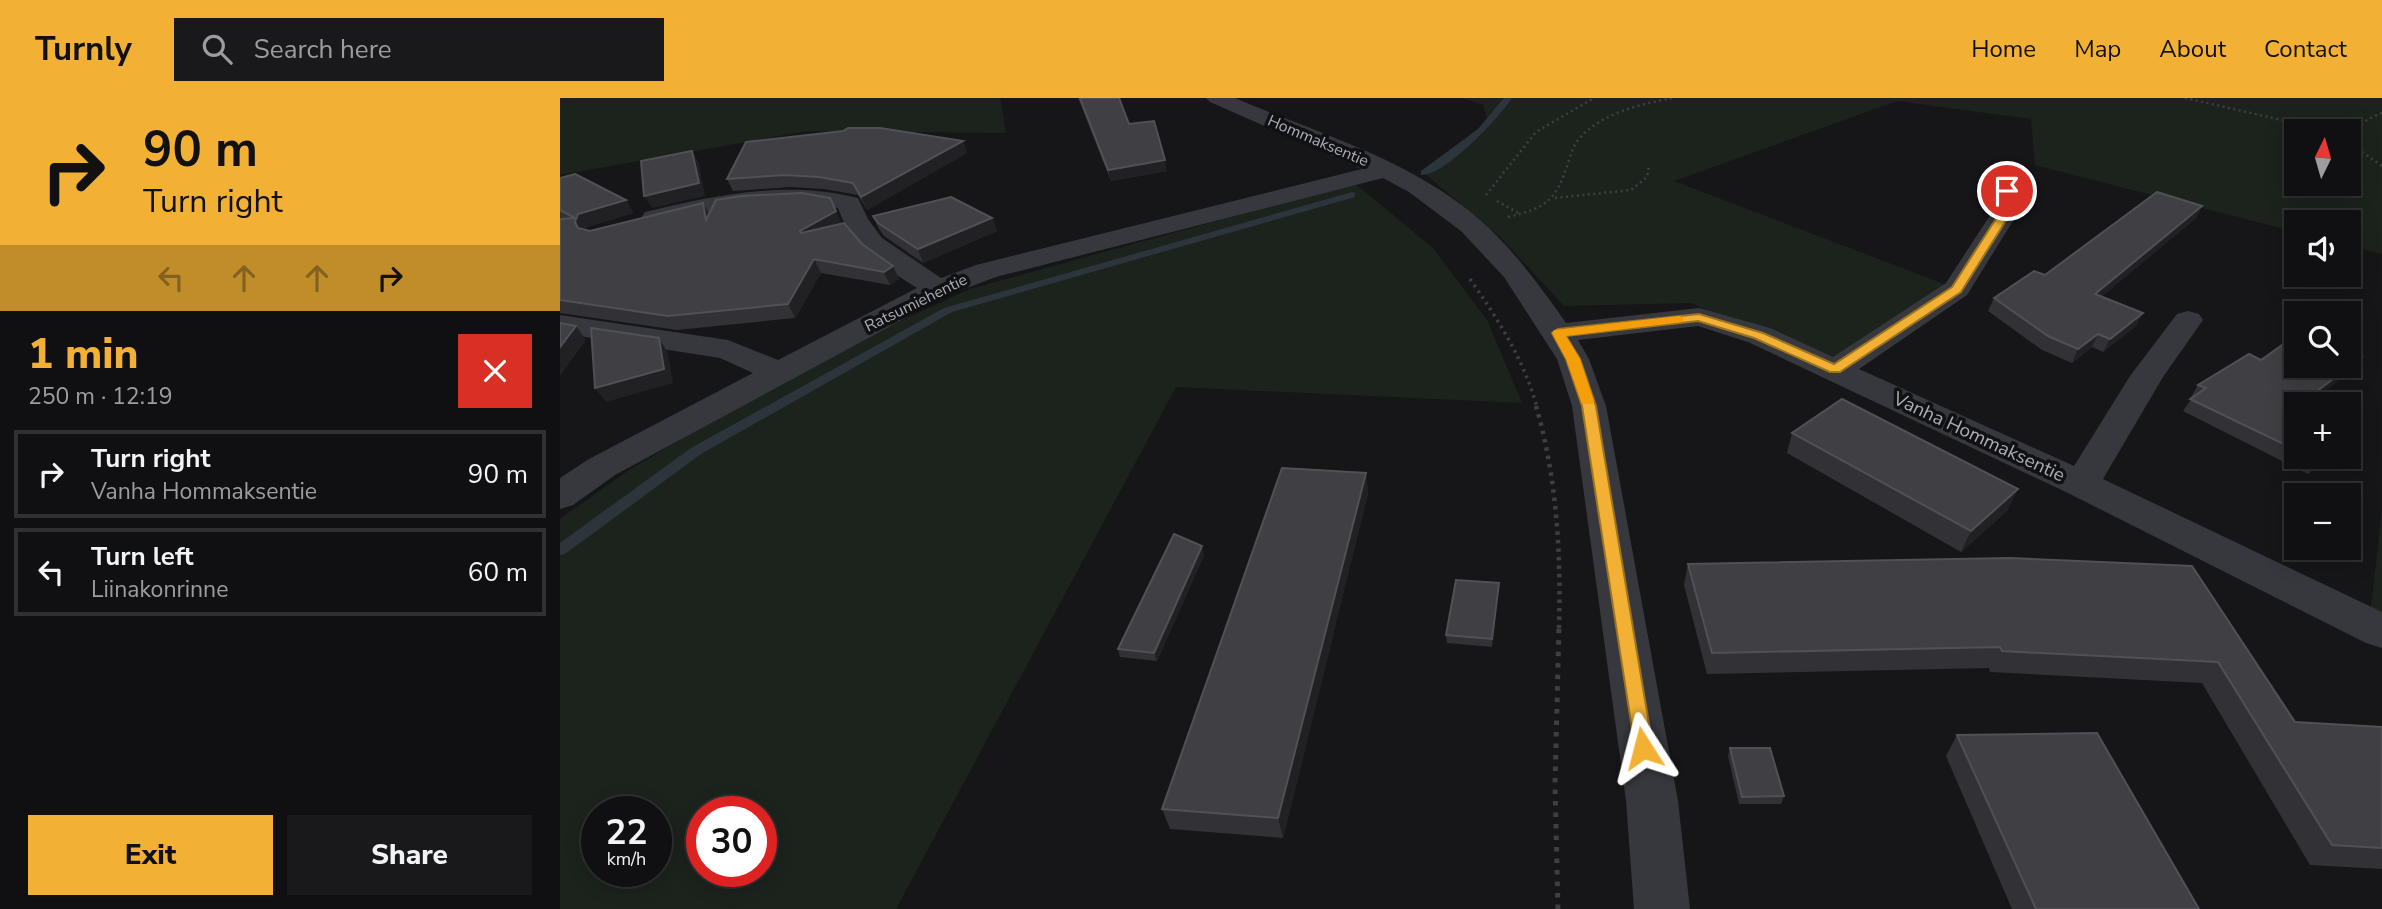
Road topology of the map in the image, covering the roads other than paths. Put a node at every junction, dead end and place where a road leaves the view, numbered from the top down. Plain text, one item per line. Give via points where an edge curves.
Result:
1 (1217, 98) edge
2 (1402, 179) junction
3 (1992, 183) dead end
4 (633, 224) edge
5 (938, 289) junction
6 (2188, 320) dead end
7 (560, 324) edge
8 (1558, 333) junction
9 (1835, 370) junction
10 (780, 373) junction
11 (2081, 484) junction
12 (560, 496) edge
13 (2382, 631) edge
14 (1661, 909) edge

1 - 2 street, Hommaksentie
2 - 5 street, Ratsumiehentie via 986,271
2 - 8 street, Hommaksentie via 1470,225 1514,271
3 - 9 street via 2013,200 1957,289
4 - 5 street via 731,202 802,195 833,197 849,203 854,221 869,243
5 - 10 street, Ratsumiehentie
6 - 11 street via 2147,376
7 - 10 street via 728,350
8 - 9 street, Vanha Hommaksentie via 1699,317 1759,335
8 - 14 street, Hommaksentie via 1573,359 1589,406 1652,801
9 - 11 street, Vanha Hommaksentie
10 - 12 street, Ratsumiehentie via 602,467
11 - 13 street, Vanha Hommaksentie

